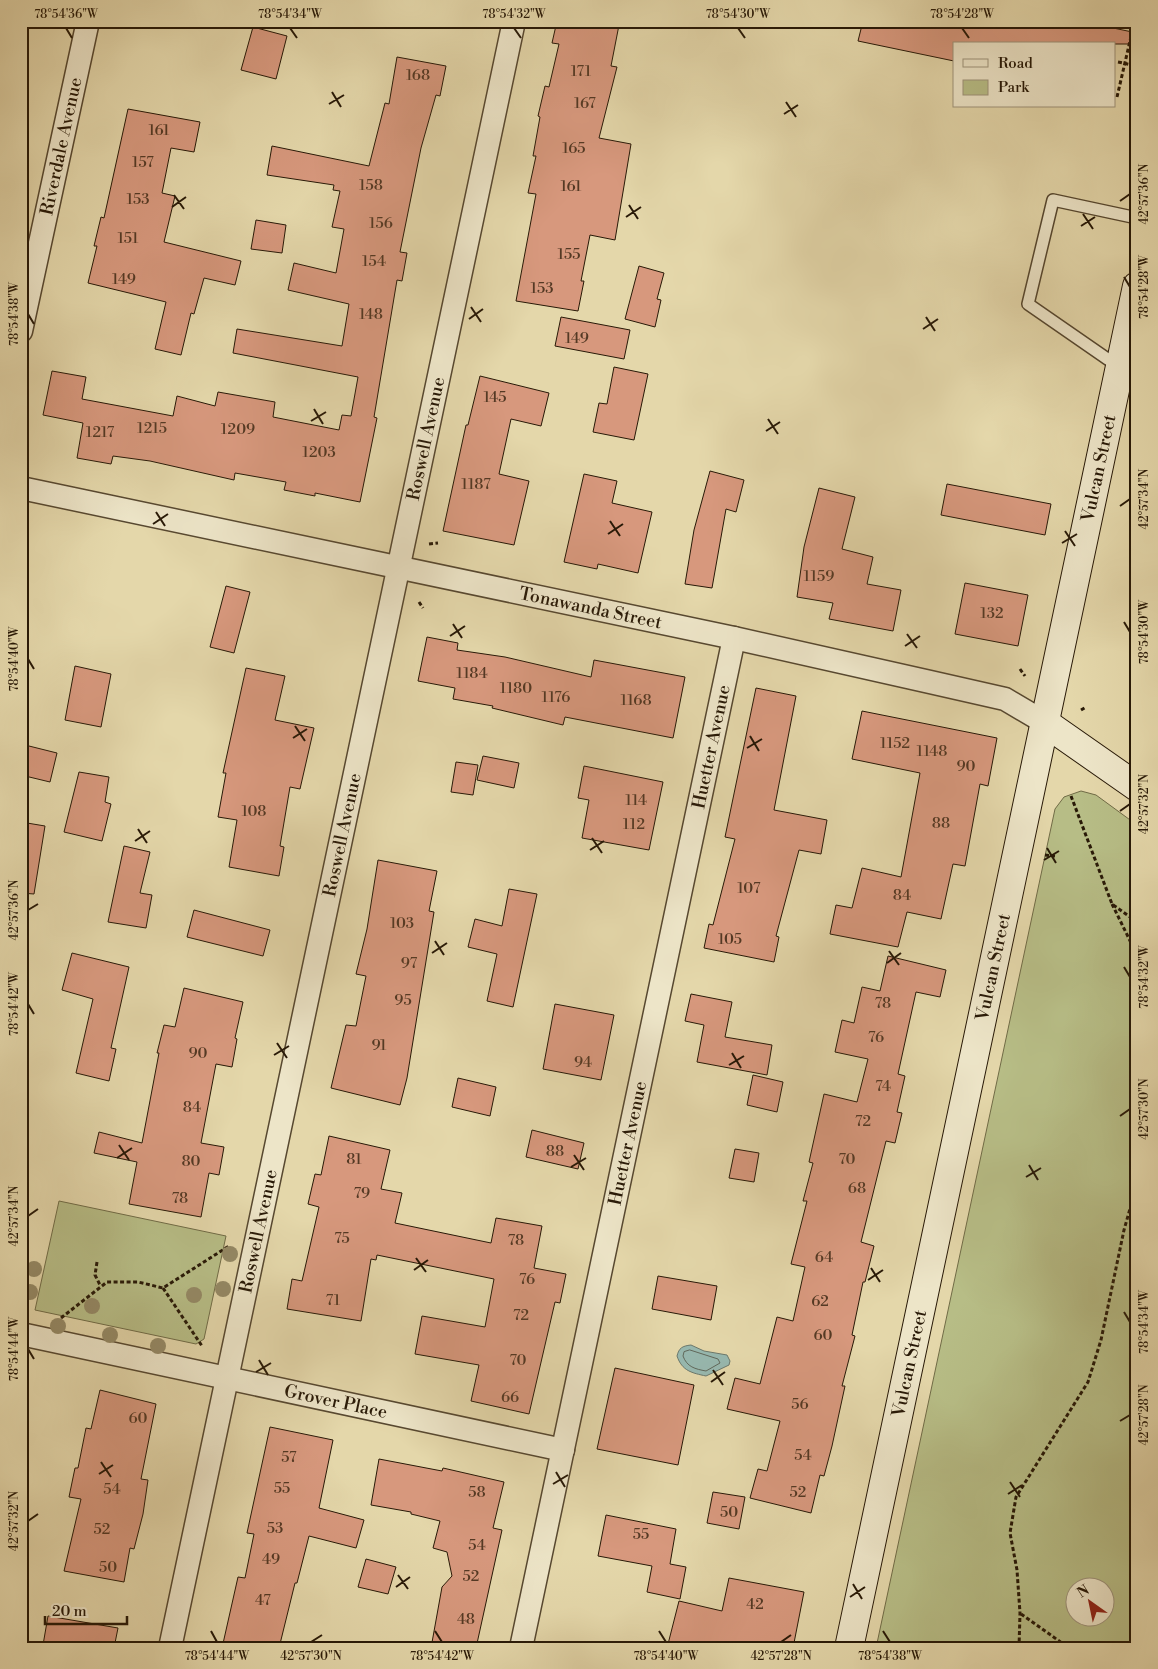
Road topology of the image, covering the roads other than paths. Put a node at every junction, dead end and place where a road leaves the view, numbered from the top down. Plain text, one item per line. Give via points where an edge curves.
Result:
1 (88, 21) edge
2 (514, 21) edge
3 (1137, 218) edge
4 (1137, 286) edge
5 (1134, 317) edge
6 (21, 331) edge
7 (1120, 367) junction
8 (21, 488) edge
9 (399, 568) junction
10 (734, 638) junction
11 (1044, 722) junction
12 (1137, 788) edge
13 (21, 1334) edge
14 (226, 1378) junction
15 (563, 1450) junction
16 (170, 1648) edge
17 (521, 1648) edge
18 (849, 1648) edge

1 - 6 street, Riverdale Avenue
2 - 9 street, Roswell Avenue
3 - 7 lane via 1053,200 1028,304
4 - 5 street, Vulcan Street
5 - 7 street, Vulcan Street
7 - 11 street, Vulcan Street
8 - 9 street, Tonawanda Street
9 - 10 street, Tonawanda Street
9 - 14 street, Roswell Avenue
10 - 11 street, Tonawanda Street via 1005,699
10 - 15 street, Huetter Avenue
11 - 12 street, Tonawanda Street
11 - 18 street, Vulcan Street
13 - 14 street, Grover Place
14 - 15 street, Grover Place
14 - 16 street, Roswell Avenue
15 - 17 street, Huetter Avenue

